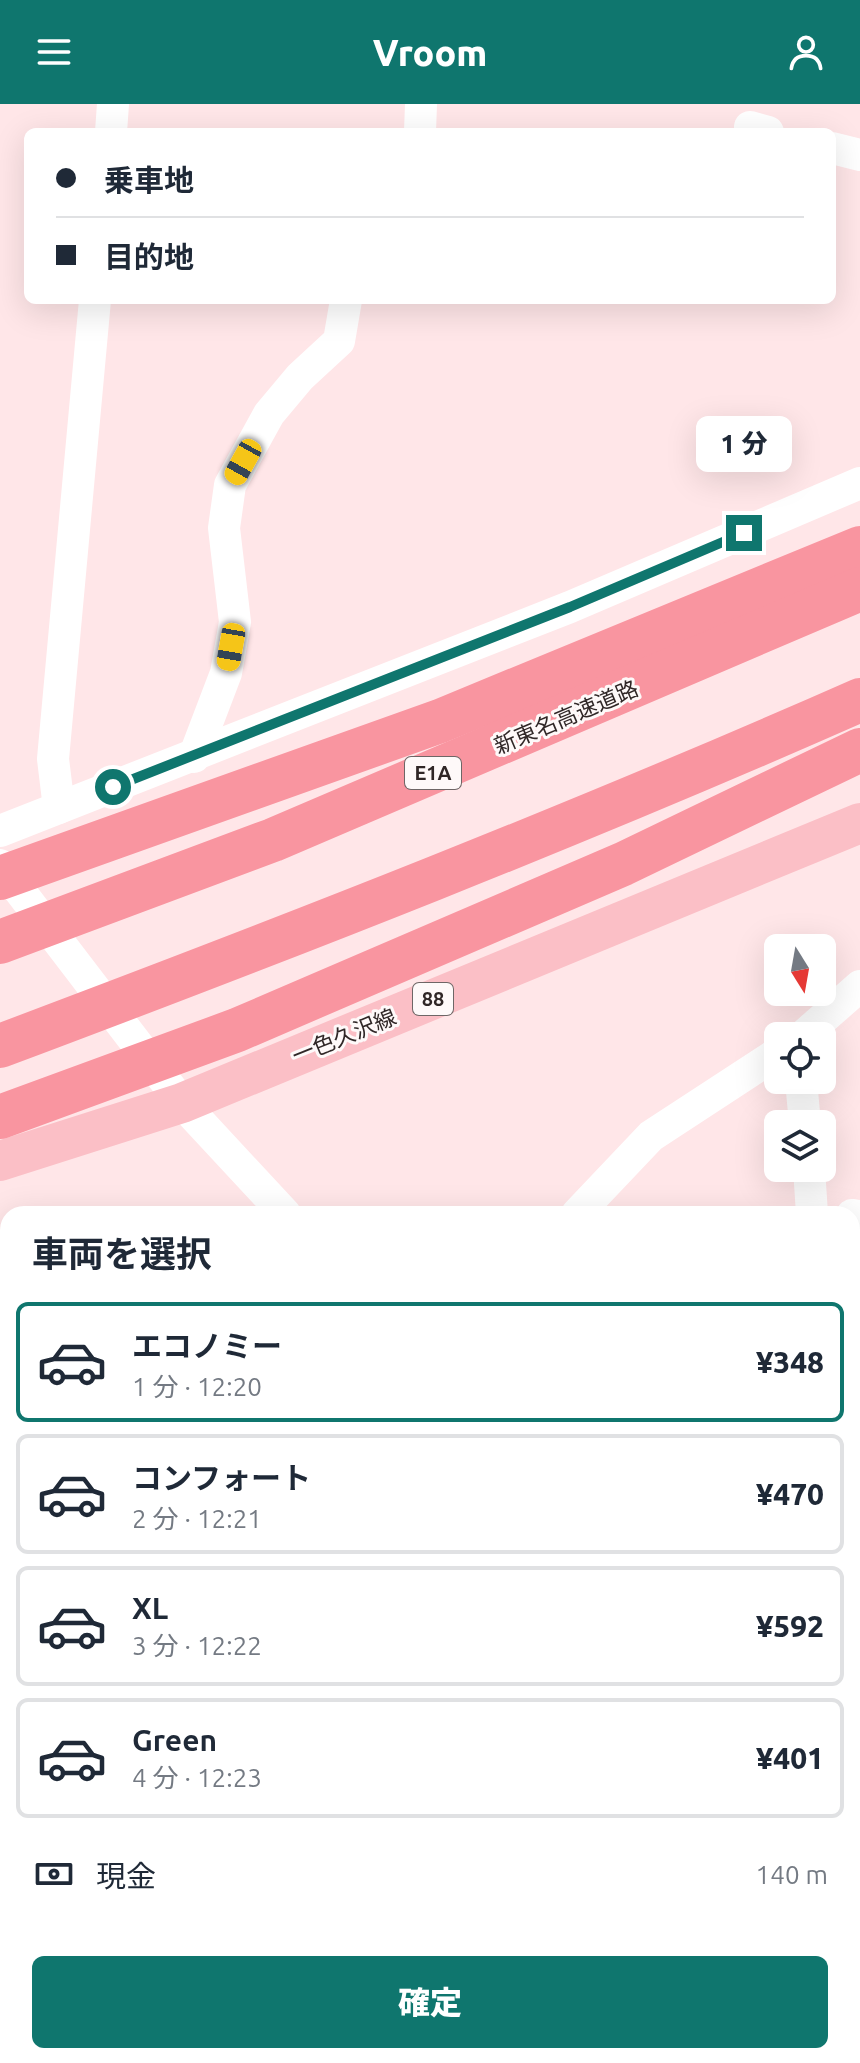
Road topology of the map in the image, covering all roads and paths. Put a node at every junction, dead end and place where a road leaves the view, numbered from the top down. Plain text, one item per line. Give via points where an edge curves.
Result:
1 (113, 104) edge
2 (421, 104) edge
3 (111, 128) edge
4 (420, 128) edge
5 (836, 149) edge
6 (860, 155) edge
7 (95, 304) edge
8 (345, 304) edge
9 (860, 483) edge
10 (860, 548) edge
11 (860, 589) edge
12 (860, 700) edge
13 (860, 750) edge
14 (194, 757) junction
15 (59, 808) junction
16 (860, 823) edge
17 (0, 831) edge
18 (0, 865) edge
19 (0, 878) edge
20 (0, 942) edge
21 (860, 986) edge
22 (819, 1022) edge
23 (0, 1046) edge
24 (764, 1062) edge
25 (182, 1103) junction
26 (0, 1117) edge
27 (0, 1161) edge
28 (813, 1182) edge
29 (278, 1206) edge
30 (585, 1206) edge
31 (819, 1206) edge

1 - 3 street
2 - 4 street
5 - 6 street
7 - 15 street via 53,759
8 - 14 street via 339,341 269,414 230,485 224,528 235,622 226,673
9 - 14 street via 570,607
10 - 19 highway via 440,721
11 - 20 highway, 新東名高速道路 / E1A via 273,840
12 - 23 highway via 654,791
13 - 26 highway via 623,864 266,1018
14 - 15 street
15 - 17 street
16 - 25 main road, 一色久沢線 / 88
18 - 25 street
21 - 22 street
24 - 30 street via 651,1136
25 - 27 main road, 一色久沢線 / 88
25 - 29 street
28 - 31 street

